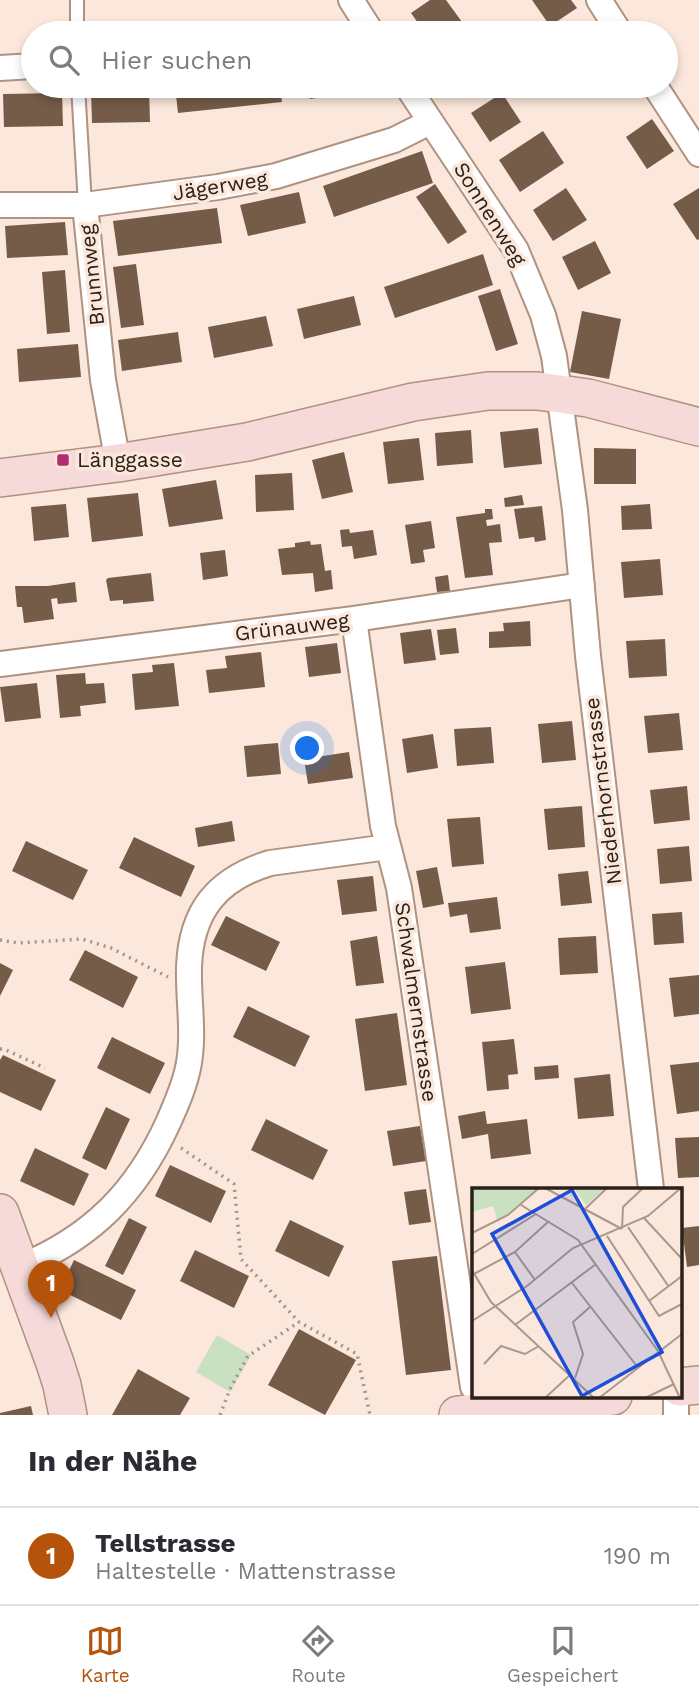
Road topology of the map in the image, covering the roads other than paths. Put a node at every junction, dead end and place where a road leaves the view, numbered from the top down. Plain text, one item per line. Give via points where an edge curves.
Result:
1 (77, 0) edge
2 (351, 0) edge
3 (599, 0) edge
4 (77, 21) edge
5 (360, 21) edge
6 (612, 21) edge
7 (21, 67) edge
8 (0, 68) edge
9 (79, 98) edge
10 (415, 98) edge
11 (662, 98) edge
12 (430, 121) junction
13 (699, 154) edge
14 (0, 205) edge
15 (85, 205) junction
16 (559, 393) junction
17 (699, 427) edge
18 (118, 463) junction
19 (0, 478) edge
20 (582, 585) junction
21 (354, 620) junction
22 (0, 664) edge
23 (388, 847) junction
24 (651, 1188) edge
25 (2, 1224) edge
26 (20, 1267) junction
27 (572, 1398) edge
28 (471, 1403) edge
29 (68, 1415) edge

1 - 4 lane
2 - 5 street
3 - 6 street
7 - 8 street
9 - 15 lane, Brunnweg
10 - 12 street, Sonnenweg
11 - 13 street
12 - 15 street, Jägerweg via 394,140 276,176
12 - 16 street, Sonnenweg via 521,261 543,315
14 - 15 street, Jägerweg
15 - 18 street, Brunnweg via 103,380
16 - 17 street
16 - 18 street via 502,390 434,398 265,438
16 - 20 street, Niederhornstrasse
18 - 19 street
20 - 21 street, Grünauweg
20 - 24 street, Niederhornstrasse
21 - 22 street, Grünauweg
21 - 23 street, Schwalmernstrasse
23 - 26 street via 270,863 252,868 216,891 193,938 188,1066 162,1135 127,1192 107,1214 64,1247
23 - 28 street, Schwalmernstrasse via 399,887
25 - 26 street
26 - 29 street via 62,1385
27 - 28 street

